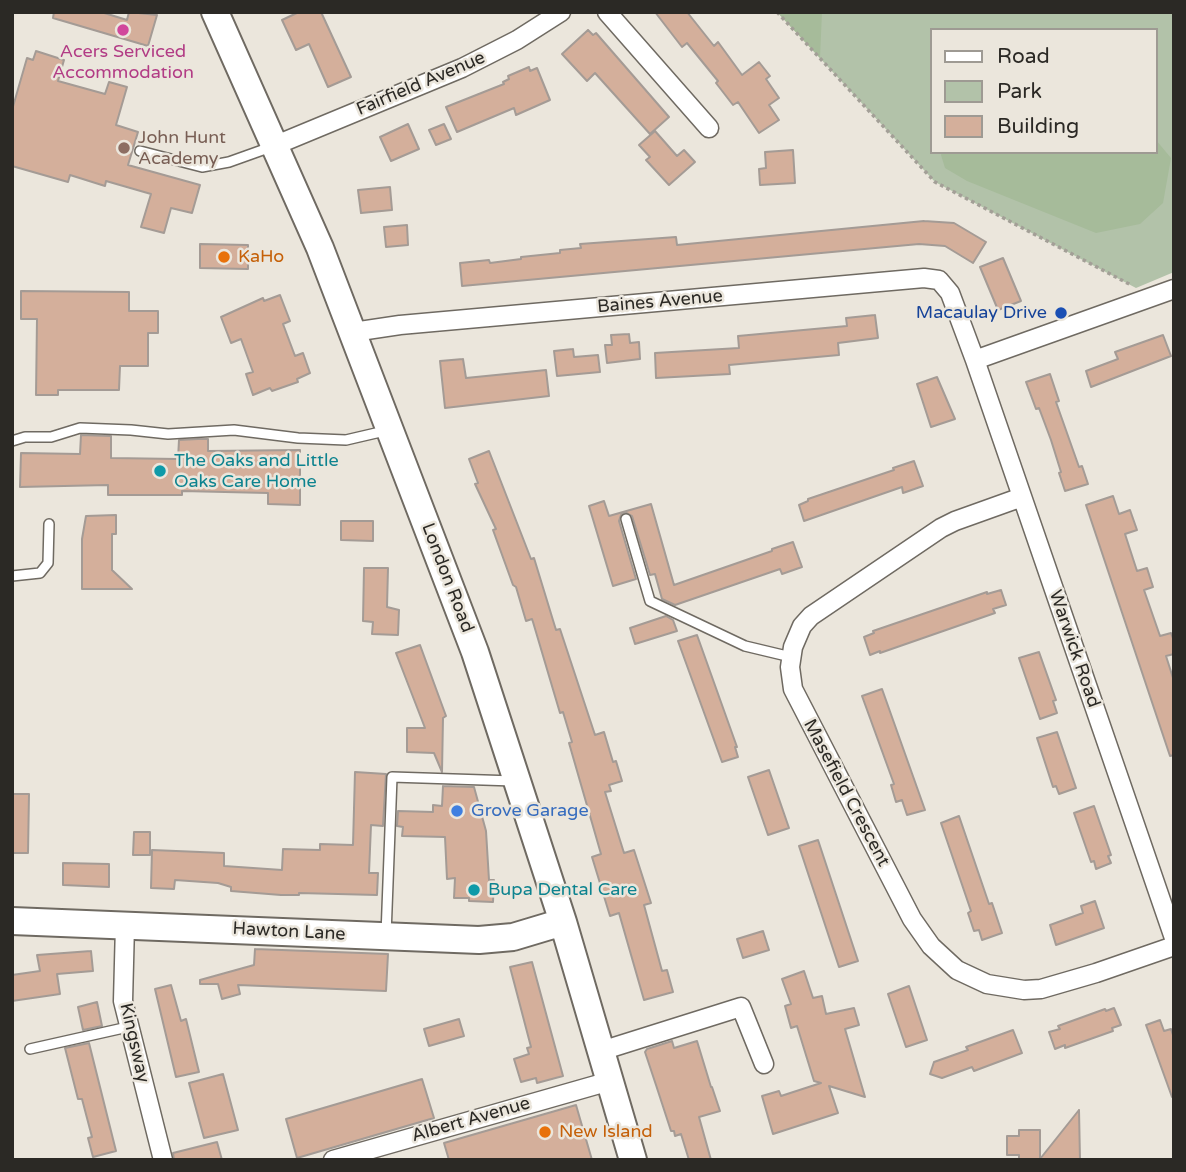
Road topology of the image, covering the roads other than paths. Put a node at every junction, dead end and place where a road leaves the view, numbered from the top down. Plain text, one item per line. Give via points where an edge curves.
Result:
1 (215, 12) edge
2 (561, 12) edge
3 (607, 12) edge
4 (709, 128) dead end
5 (276, 145) junction
6 (140, 151) dead end
7 (1174, 289) edge
8 (954, 304) joint
9 (353, 332) junction
10 (975, 360) junction
11 (390, 429) junction
12 (12, 441) edge
13 (1022, 497) junction
14 (626, 519) dead end
15 (49, 524) dead end
16 (12, 576) edge
17 (790, 657) junction
18 (519, 781) junction
19 (12, 921) edge
20 (563, 922) junction
21 (125, 925) junction
22 (386, 937) junction
23 (1174, 938) edge
24 (1174, 946) edge
25 (128, 1027) junction
26 (30, 1049) dead end
27 (601, 1051) junction
28 (764, 1064) dead end
29 (610, 1081) junction
30 (163, 1160) edge
31 (333, 1160) edge
32 (633, 1160) edge

1 - 5 main road, London Road
2 - 5 street, Fairfield Avenue via 462,68
3 - 4 street
5 - 6 lane via 202,167
5 - 9 main road, London Road
7 - 10 street
8 - 9 street, Baines Avenue via 945,285 924,278
8 - 10 street, Warwick Road
9 - 11 main road, London Road
10 - 13 street, Warwick Road
11 - 12 lane via 346,440 234,430 168,434 80,428
11 - 18 main road, London Road
13 - 17 street, Masefield Crescent via 940,528 836,597 802,626
13 - 23 street, Warwick Road
14 - 17 lane via 650,601 745,646
15 - 16 lane via 48,563 40,573
17 - 24 street, Masefield Crescent via 797,699 912,919 931,946 957,970 988,984 1041,989
18 - 20 main road, London Road
18 - 22 lane via 392,777
19 - 21 main road, Hawton Lane
20 - 22 main road, Hawton Lane via 513,937 480,940
20 - 27 main road, London Road
21 - 22 main road, Hawton Lane
21 - 25 street, Kingsway via 123,1001
25 - 26 lane
25 - 30 street, Kingsway
27 - 28 street via 741,1007
27 - 29 main road, London Road
29 - 31 street, Albert Avenue
29 - 32 main road, London Road

